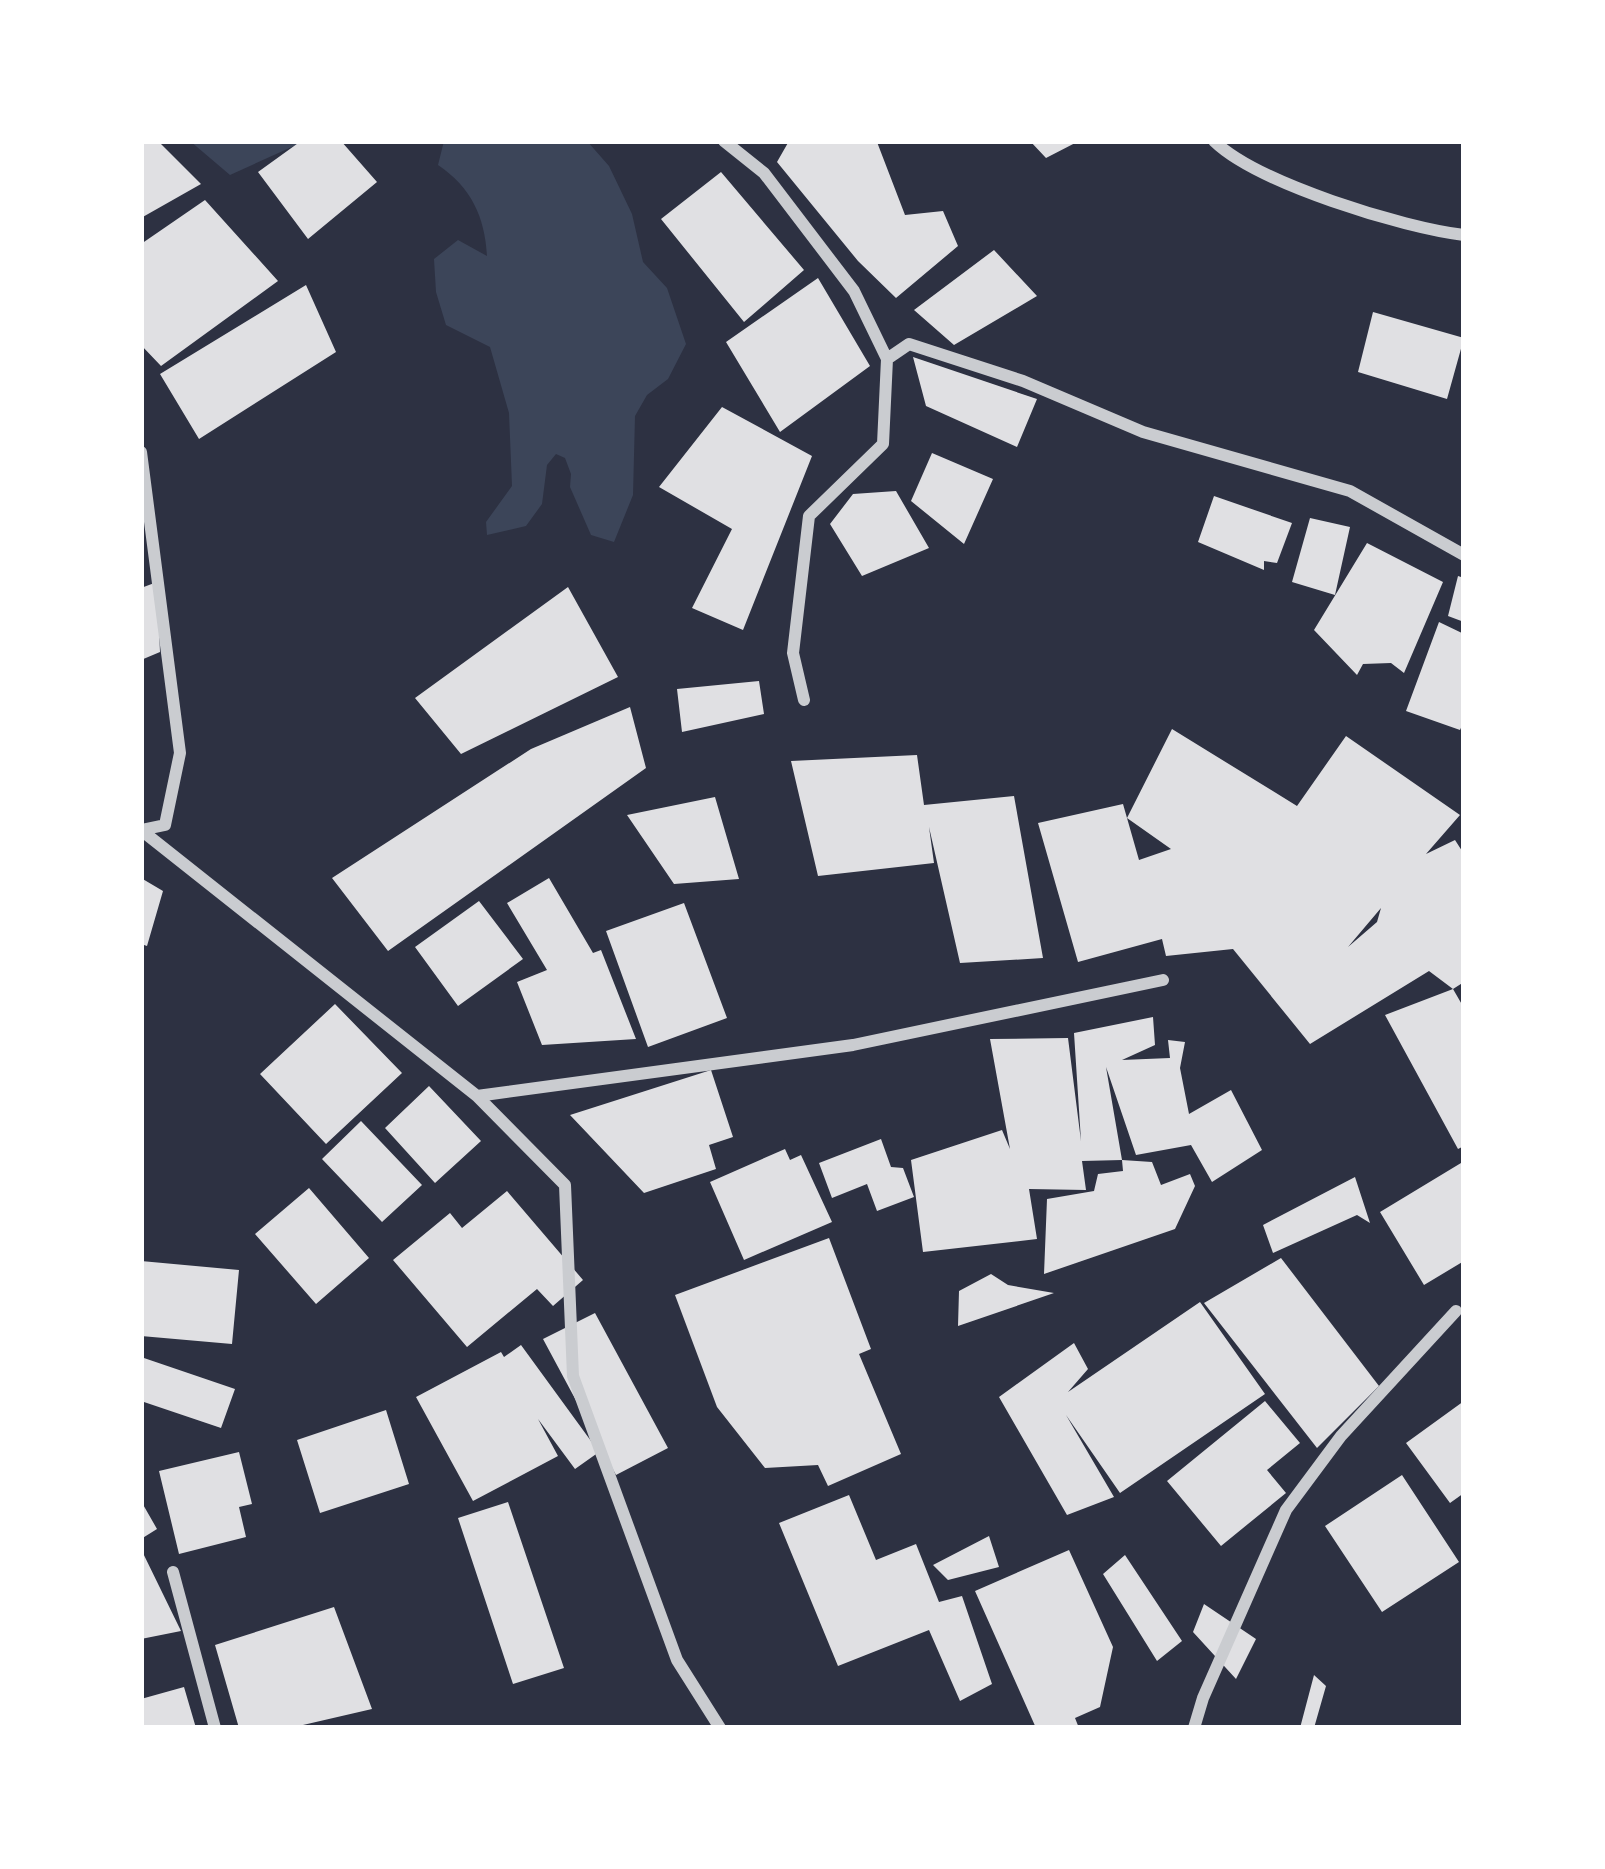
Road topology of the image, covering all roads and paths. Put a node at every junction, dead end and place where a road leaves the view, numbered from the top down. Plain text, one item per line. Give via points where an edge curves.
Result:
1 (724, 141) edge
2 (1214, 141) edge
3 (1464, 235) edge
4 (887, 358) junction
5 (141, 452) edge
6 (1464, 556) edge
7 (804, 700) dead end
8 (141, 830) edge
9 (1163, 980) dead end
10 (477, 1096) junction
11 (1456, 1311) dead end
12 (173, 1572) dead end
13 (215, 1728) edge
14 (720, 1728) edge
15 (1194, 1728) edge

1 - 4 street via 764,173 854,291
2 - 3 street via 1305,191
4 - 6 street via 909,344 1023,380 1143,432 1351,491
4 - 7 street via 883,444 809,516 793,653
5 - 8 street via 180,753 164,826
8 - 10 street
9 - 10 street via 853,1045
10 - 14 street via 566,1185 573,1376 677,1660
11 - 15 street via 1341,1436 1286,1510
12 - 13 street

